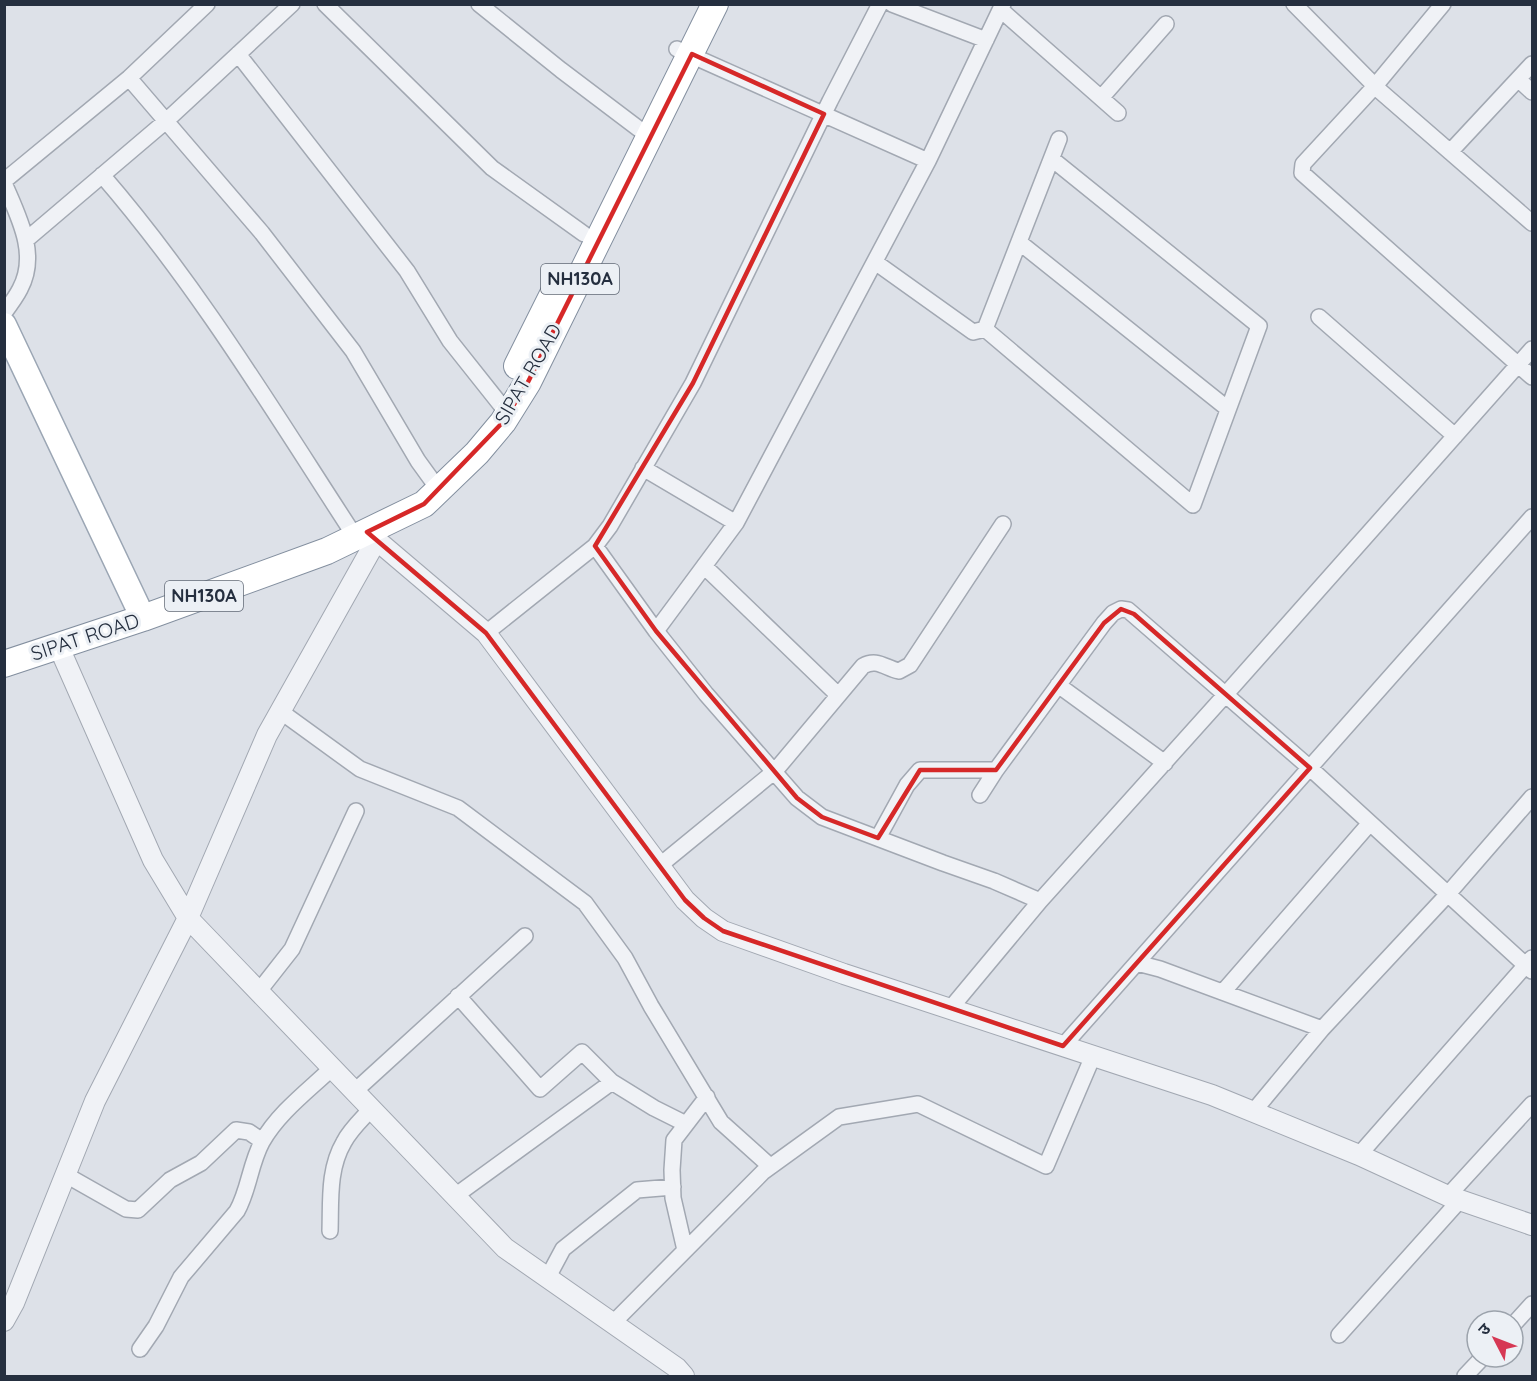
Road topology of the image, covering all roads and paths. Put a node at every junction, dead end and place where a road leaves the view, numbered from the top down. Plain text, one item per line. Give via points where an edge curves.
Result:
1 (207, 4) edge
2 (292, 4) edge
3 (325, 4) edge
4 (479, 4) edge
5 (699, 4) edge
6 (714, 4) edge
7 (880, 4) edge
8 (892, 4) edge
9 (1294, 4) edge
10 (1443, 4) edge
11 (1002, 7) edge
12 (1166, 24) dead end
13 (986, 40) junction
14 (684, 51) junction
15 (238, 54) junction
16 (1533, 64) edge
17 (129, 78) junction
18 (1518, 79) junction
19 (1375, 86) junction
20 (1533, 92) edge
21 (1101, 98) junction
22 (1118, 113) dead end
23 (824, 114) junction
24 (166, 121) junction
25 (639, 129) junction
26 (1059, 139) dead end
27 (1450, 152) junction
28 (1052, 159) junction
29 (928, 161) junction
30 (102, 176) junction
31 (4, 182) edge
32 (1533, 224) edge
33 (584, 234) junction
34 (26, 240) junction
35 (1019, 242) junction
36 (875, 262) junction
37 (4, 312) edge
38 (1319, 317) dead end
39 (4, 325) edge
40 (985, 329) junction
41 (1533, 349) edge
42 (1518, 365) junction
43 (1533, 377) edge
44 (503, 408) junction
45 (1228, 409) junction
46 (1455, 436) junction
47 (643, 468) junction
48 (434, 484) junction
49 (1533, 517) edge
50 (736, 523) junction
51 (1003, 524) dead end
52 (367, 536) junction
53 (595, 546) junction
54 (704, 566) junction
55 (143, 618) junction
56 (656, 631) junction
57 (486, 633) junction
58 (58, 645) junction
59 (5, 663) edge
60 (1058, 685) junction
61 (1226, 694) junction
62 (837, 695) junction
63 (280, 711) junction
64 (1165, 763) junction
65 (1311, 768) junction
66 (996, 770) junction
67 (775, 771) junction
68 (980, 795) dead end
69 (1533, 797) edge
70 (356, 812) dead end
71 (1370, 823) junction
72 (878, 838) junction
73 (659, 866) junction
74 (1447, 895) junction
75 (1040, 901) junction
76 (188, 918) junction
77 (525, 936) dead end
78 (1137, 963) junction
79 (1530, 965) edge
80 (259, 991) junction
81 (1223, 992) junction
82 (458, 996) junction
83 (950, 1009) junction
84 (1322, 1029) junction
85 (1063, 1046) junction
86 (1093, 1056) junction
87 (332, 1068) junction
88 (612, 1082) junction
89 (355, 1091) junction
90 (707, 1098) junction
91 (1533, 1104) edge
92 (371, 1109) junction
93 (1253, 1112) junction
94 (686, 1124) junction
95 (262, 1141) junction
96 (1359, 1155) junction
97 (770, 1166) junction
98 (66, 1174) junction
99 (673, 1187) junction
100 (455, 1196) junction
101 (1454, 1198) junction
102 (1533, 1225) edge
103 (330, 1231) dead end
104 (685, 1250) junction
105 (548, 1278) junction
106 (9, 1305) edge
107 (4, 1321) edge
108 (614, 1323) junction
109 (1339, 1335) dead end
110 (140, 1349) dead end
111 (684, 1377) edge

1 - 17 street
2 - 15 street
3 - 33 street via 492,168
4 - 25 street
5 - 14 highway, SIPAT ROAD / NH130A
6 - 14 highway, SIPAT ROAD / NH130A
7 - 23 street
8 - 13 street
9 - 19 street
10 - 19 street
11 - 13 street
11 - 21 street
12 - 21 street
13 - 29 street
14 - 23 street
14 - 25 highway, SIPAT ROAD / NH130A
14 - 44 highway, SIPAT ROAD / NH130A via 528,382
15 - 24 street
15 - 44 street via 407,271 450,341
16 - 18 street
17 - 24 street
17 - 31 street
18 - 20 street
18 - 27 street
19 - 27 street
19 - 42 street via 1303,164 1302,173
21 - 22 street
23 - 29 street
23 - 47 street via 693,383
24 - 30 street
24 - 48 street via 262,233 353,351
25 - 33 highway, SIPAT ROAD / NH130A
26 - 28 street
27 - 32 street
28 - 35 street
28 - 45 street via 1259,326
29 - 36 street
30 - 34 street
30 - 52 street via 143,222 209,311
31 - 34 street
33 - 44 highway, SIPAT ROAD / NH130A via 507,387
34 - 37 street via 27,270 21,289
35 - 40 street
35 - 45 street
36 - 40 street via 974,332
36 - 50 street
38 - 46 street
39 - 55 main road
40 - 45 street via 1193,504
41 - 42 street
42 - 43 street
42 - 46 street
44 - 48 highway, SIPAT ROAD / NH130A
46 - 61 street
47 - 50 street
47 - 53 street
48 - 52 highway, SIPAT ROAD / NH130A via 413,496 398,516
49 - 65 street
50 - 54 street
51 - 62 street via 910,664 899,671 870,662
52 - 55 highway, SIPAT ROAD / NH130A
52 - 57 street
52 - 63 street
53 - 56 street
53 - 57 street
54 - 56 street
54 - 62 street
55 - 58 highway, SIPAT ROAD / NH130A
56 - 67 street
57 - 73 street
58 - 59 highway, SIPAT ROAD / NH130A
58 - 76 street via 153,860
60 - 61 street via 1104,623 1121,609 1134,614
60 - 64 street
60 - 66 street
61 - 64 street
61 - 65 street
62 - 67 street
63 - 76 street
63 - 90 street via 360,769 458,808 585,903 625,958
64 - 75 street
65 - 71 street
65 - 78 street
66 - 68 street
66 - 72 street via 920,770 907,785
67 - 72 street via 797,798 822,817
67 - 73 street
69 - 74 street
70 - 80 street via 292,948
71 - 74 street
71 - 81 street
72 - 75 street
73 - 83 street via 685,900 723,931
74 - 79 street
74 - 84 street
75 - 83 street
76 - 80 street
76 - 98 street via 95,1101
77 - 82 street
78 - 81 street
78 - 85 street
79 - 96 street
80 - 87 street
81 - 84 street
82 - 88 street via 540,1089 582,1052
82 - 89 street
83 - 85 street
84 - 93 street
85 - 86 street
86 - 93 street
86 - 97 street via 1046,1166 918,1104 839,1117
87 - 89 street
87 - 95 street via 280,1117
88 - 94 street
88 - 100 street
89 - 92 street
90 - 94 street
90 - 97 street via 721,1122
91 - 101 street
92 - 100 street
92 - 103 street via 344,1140 337,1156 331,1181
93 - 96 street
94 - 99 street via 674,1140
95 - 98 street via 249,1132 236,1130 201,1163 170,1180 138,1210 126,1209
95 - 110 street via 242,1203 181,1277
96 - 101 street
97 - 104 street
98 - 106 street
99 - 104 street
99 - 105 street via 637,1190 563,1249
100 - 105 street via 505,1248
101 - 102 street
101 - 109 street
104 - 108 street
105 - 108 street
106 - 107 street
108 - 111 street

